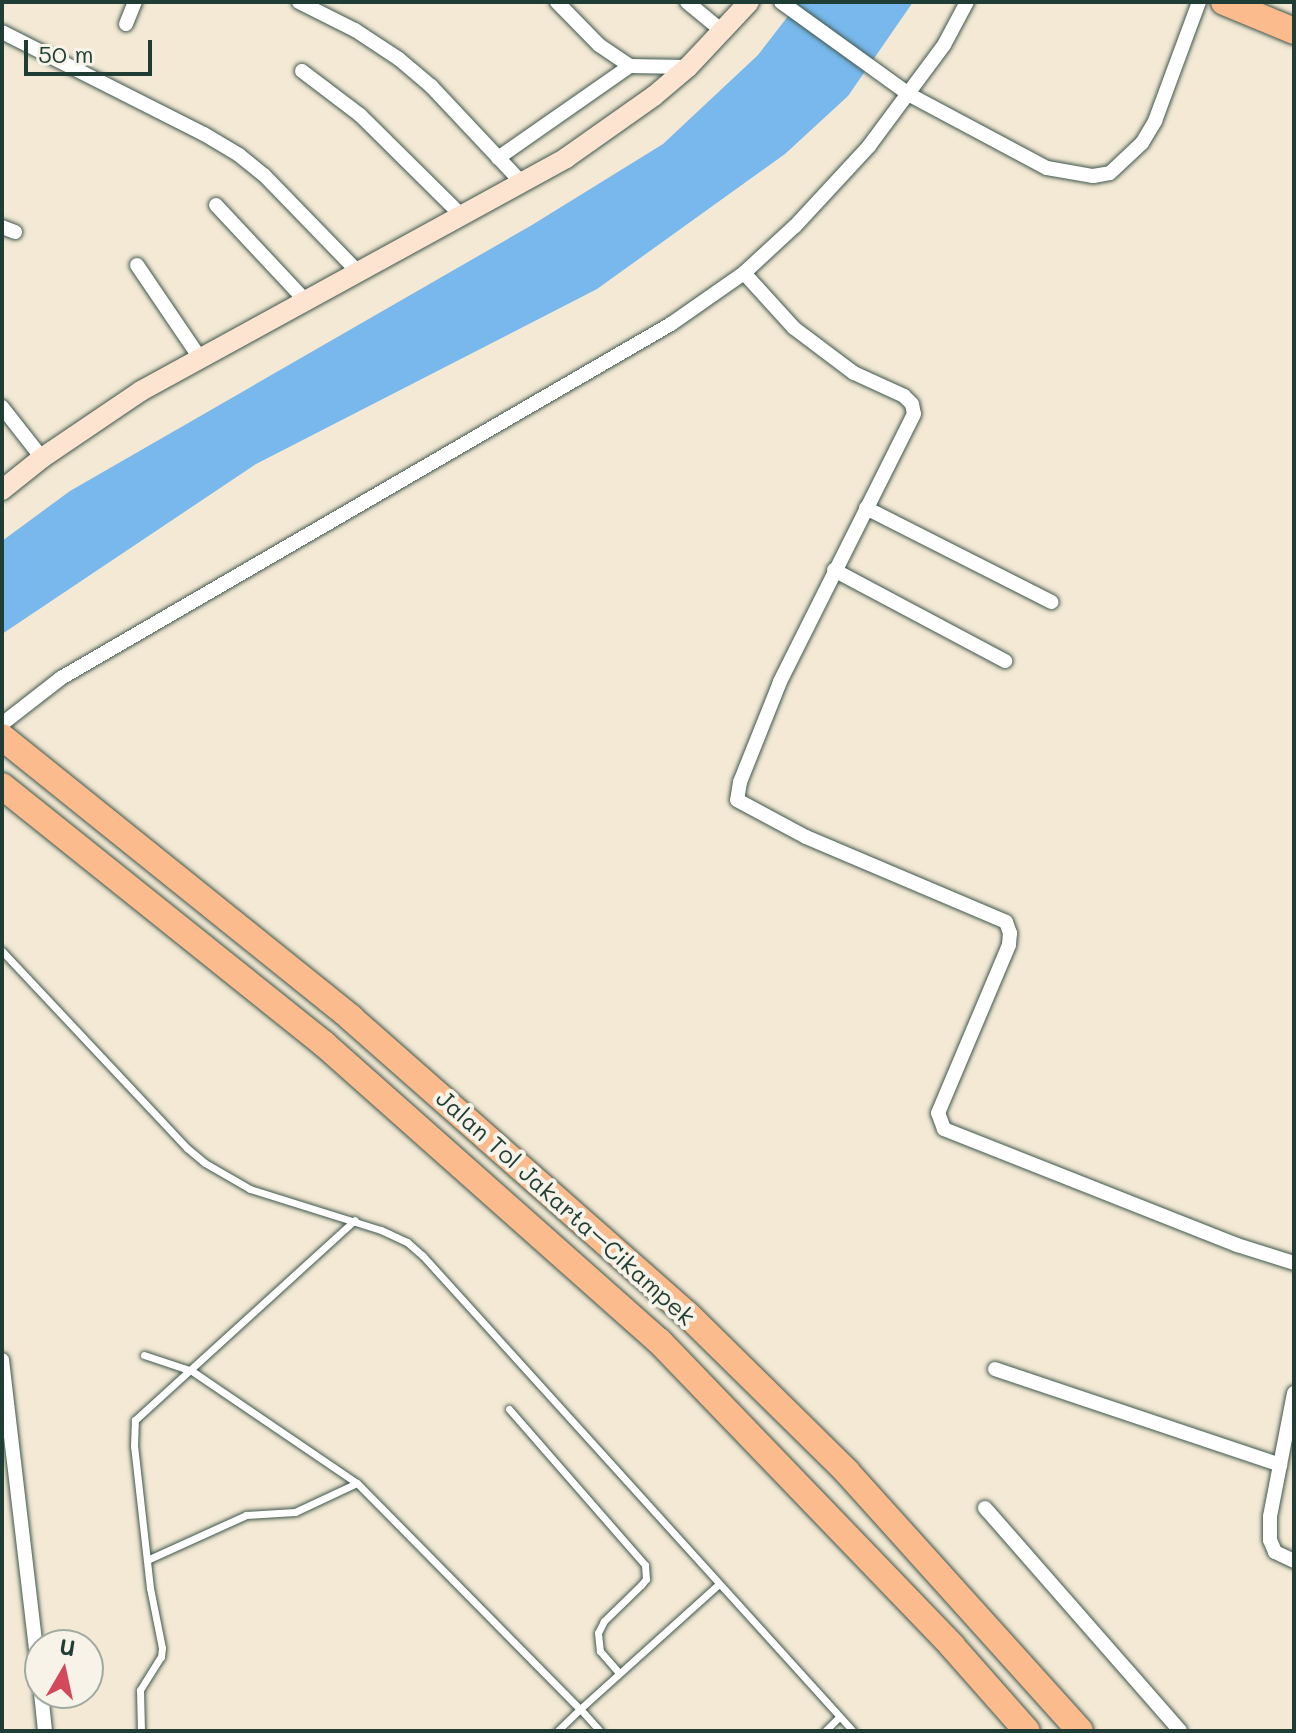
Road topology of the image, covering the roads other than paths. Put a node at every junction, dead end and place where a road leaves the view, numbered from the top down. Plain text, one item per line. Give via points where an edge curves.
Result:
1 (135, 2) edge
2 (299, 2) edge
3 (557, 2) edge
4 (687, 2) edge
5 (749, 2) edge
6 (967, 2) edge
7 (1199, 2) edge
8 (1224, 2) edge
9 (782, 4) edge
10 (126, 24) dead end
11 (722, 31) junction
12 (1294, 31) edge
13 (2, 32) edge
14 (630, 66) junction
15 (688, 67) junction
16 (302, 71) dead end
17 (910, 95) junction
18 (498, 158) junction
19 (523, 184) junction
20 (216, 205) dead end
21 (463, 217) junction
22 (137, 265) dead end
23 (359, 273) junction
24 (744, 273) junction
25 (305, 300) junction
26 (200, 358) junction
27 (2, 407) edge
28 (42, 458) junction
29 (2, 490) edge
30 (866, 508) junction
31 (834, 570) junction
32 (1051, 602) dead end
33 (1005, 661) dead end
34 (2, 724) edge
35 (2, 737) edge
36 (7, 790) edge
37 (2, 951) edge
38 (355, 1220) junction
39 (1294, 1263) edge
40 (144, 1355) dead end
41 (2, 1360) edge
42 (995, 1369) dead end
43 (192, 1371) junction
44 (1294, 1393) edge
45 (509, 1409) dead end
46 (1280, 1465) junction
47 (357, 1483) junction
48 (985, 1508) dead end
49 (147, 1560) junction
50 (1294, 1561) edge
51 (719, 1584) junction
52 (34, 1629) edge
53 (619, 1673) junction
54 (43, 1709) edge
55 (580, 1709) junction
56 (839, 1717) junction
57 (45, 1731) edge
58 (141, 1731) edge
59 (557, 1731) edge
60 (600, 1731) edge
61 (825, 1731) edge
62 (853, 1731) edge
63 (1027, 1731) edge
64 (1080, 1731) edge
65 (1180, 1731) edge

1 - 10 street
2 - 18 street via 399,59
3 - 14 street via 599,45
4 - 11 street
5 - 11 street
6 - 17 street
7 - 17 street via 1155,121 1142,143 1110,173 1074,176 1047,168
8 - 12 highway
9 - 17 street
11 - 15 street
13 - 23 street via 239,155
14 - 15 street
14 - 18 street
15 - 19 street via 596,139
16 - 21 street via 360,115
17 - 24 street via 795,226
18 - 19 street
19 - 21 street
20 - 25 street
21 - 23 street
22 - 26 street
23 - 25 street
24 - 30 street via 816,346 912,404 910,424
24 - 34 street via 671,324 61,678
25 - 26 street
26 - 28 street via 113,408
27 - 28 street
28 - 29 street
30 - 31 street
30 - 32 street
31 - 33 street
31 - 39 street via 780,682 736,796 806,837 1006,922 1009,945 938,1113 944,1129
35 - 64 highway, Jalan Tol Jakarta–Cikampek via 362,1027 665,1294 847,1472
36 - 63 highway, Jalan Tol Jakarta–Cikampek via 324,1044 659,1341
37 - 38 lane via 205,1163 250,1189
38 - 43 lane
38 - 51 lane via 407,1242 443,1276
40 - 43 lane
41 - 52 street
42 - 46 street
43 - 47 lane
43 - 49 lane via 135,1420
44 - 46 street
45 - 53 lane via 645,1565 646,1579 598,1633 600,1651
46 - 50 street via 1270,1540 1275,1552
47 - 49 lane via 295,1512 246,1515
47 - 55 lane
48 - 65 street
49 - 58 lane via 162,1653 140,1690
51 - 53 lane
51 - 56 lane
53 - 55 lane
54 - 57 street
55 - 59 lane
55 - 60 lane
56 - 61 lane
56 - 62 lane

